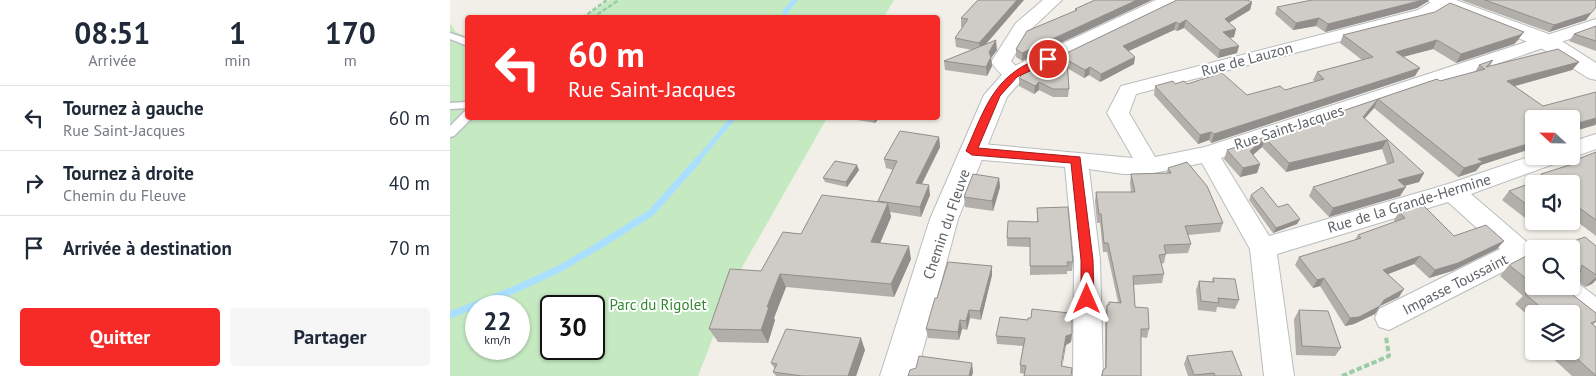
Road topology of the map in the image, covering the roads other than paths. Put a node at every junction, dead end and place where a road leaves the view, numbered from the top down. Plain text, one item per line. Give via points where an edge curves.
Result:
1 (1054, 0) edge
2 (1172, 0) edge
3 (1442, 1) edge
4 (1596, 24) edge
5 (452, 38) edge
6 (1546, 41) junction
7 (465, 42) edge
8 (1596, 73) edge
9 (1014, 75) junction
10 (465, 105) edge
11 (450, 106) edge
12 (465, 118) edge
13 (450, 133) edge
14 (1596, 142) edge
15 (1580, 147) edge
16 (972, 151) junction
17 (1208, 154) junction
18 (1076, 160) junction
19 (1528, 165) edge
20 (1149, 166) junction
21 (1452, 192) junction
22 (1263, 248) junction
23 (1525, 255) edge
24 (1525, 258) edge
25 (1574, 295) edge
26 (1594, 310) edge
27 (1387, 324) road end
28 (898, 376) edge
29 (1088, 376) edge
30 (1279, 376) edge

1 - 9 street via 1022,26 1011,43 1001,62
2 - 9 street, Chemin du Fleuve
3 - 6 street
3 - 20 street, Rue de Lauzon via 1424,14 1128,90 1118,113
4 - 6 street, Rue Saint-Jacques
5 - 7 lane
6 - 8 street
6 - 17 street, Rue Saint-Jacques
9 - 16 street, Chemin du Fleuve via 996,95
10 - 11 lane
12 - 13 lane
14 - 15 street
16 - 18 street, Rue Saint-Jacques
16 - 28 street, Chemin du Fleuve via 944,219
17 - 20 street, Rue Saint-Jacques
17 - 22 street
18 - 20 street, Rue Saint-Jacques
18 - 29 street via 1087,260
19 - 21 street, Rue de la Grande-Hermine
21 - 22 street, Rue de la Grande-Hermine
21 - 23 street
22 - 30 street
24 - 27 street, Impasse Toussaint
25 - 26 street

